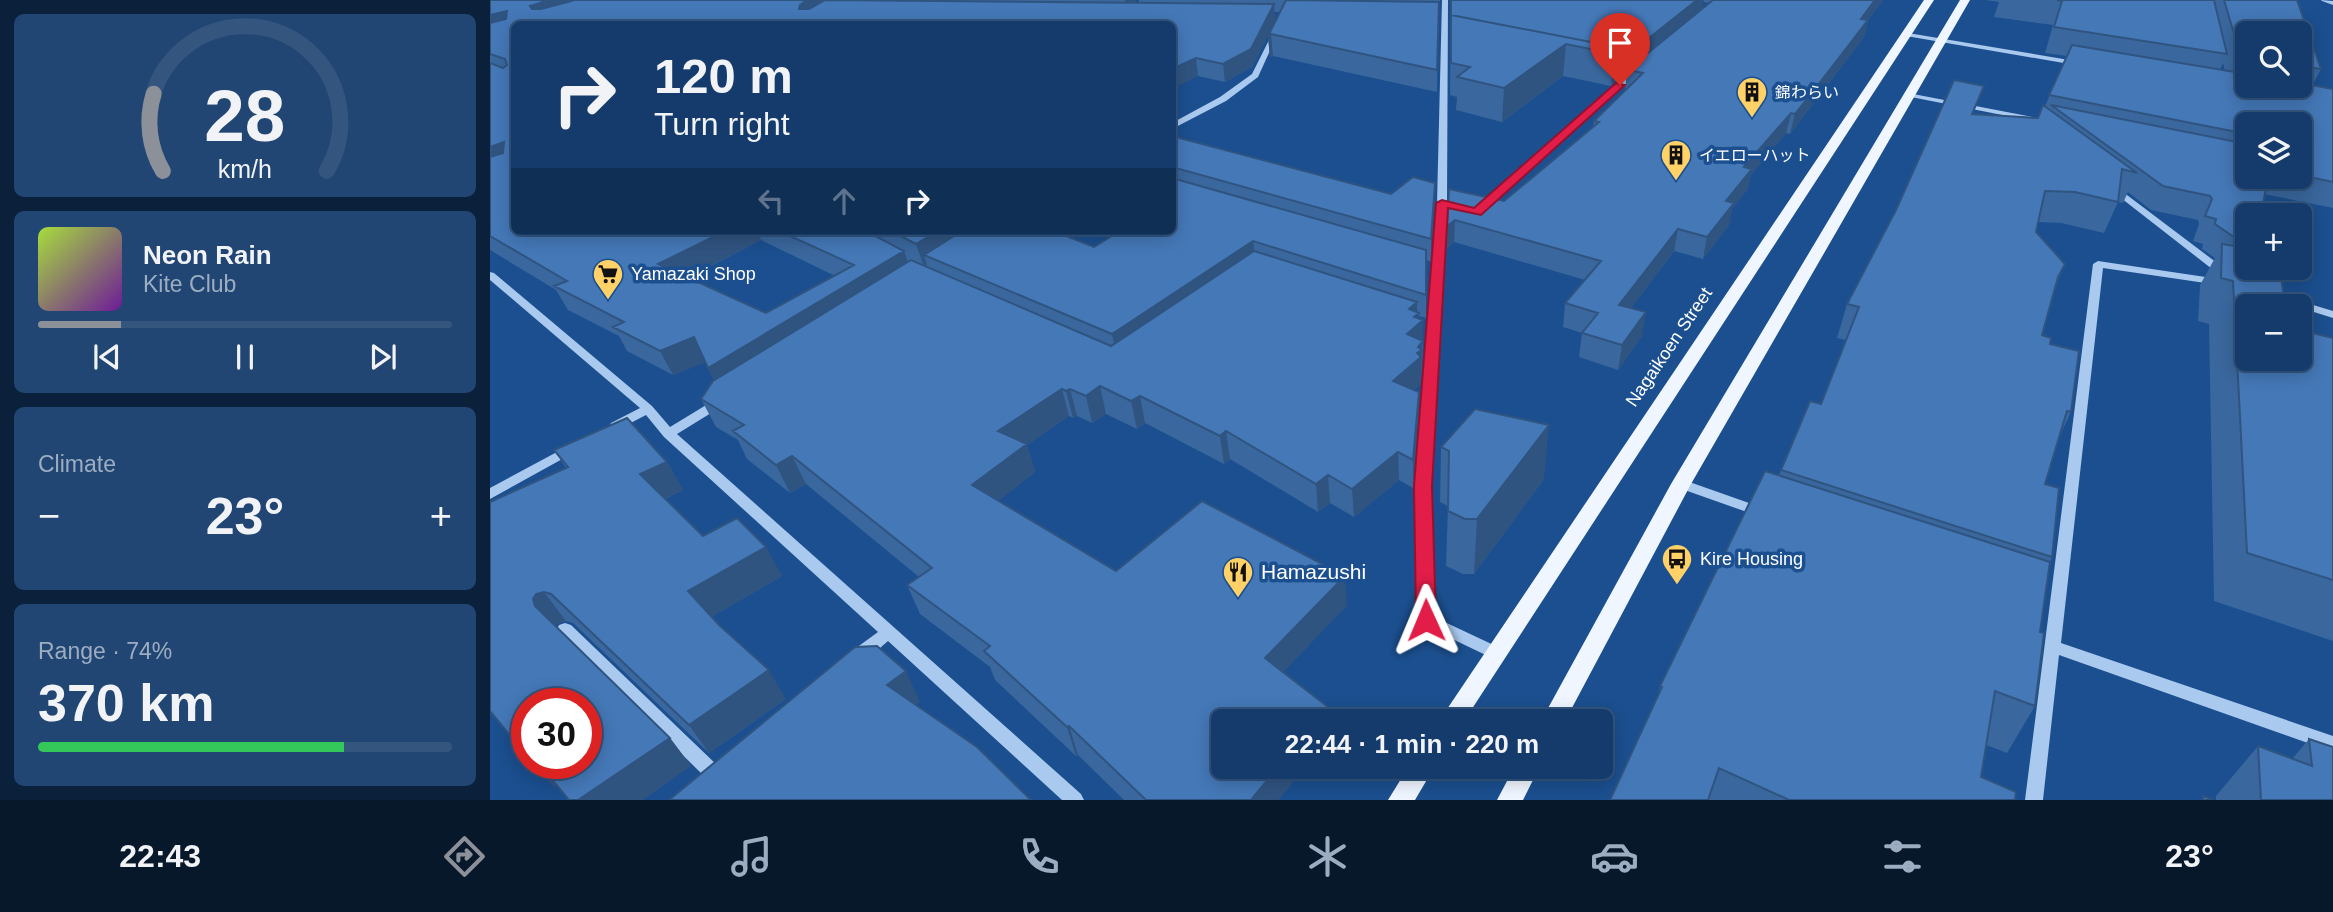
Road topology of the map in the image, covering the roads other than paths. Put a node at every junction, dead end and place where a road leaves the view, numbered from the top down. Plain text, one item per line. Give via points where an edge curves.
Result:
1 (1445, 0) edge
2 (1929, 0) edge
3 (1965, 0) edge
4 (2325, 0) edge
5 (2333, 4) edge
6 (1434, 17) edge
7 (1446, 18) junction
8 (1277, 29) edge
9 (1908, 35) junction
10 (1443, 39) junction
11 (1942, 41) junction
12 (1456, 42) edge
13 (2087, 65) edge
14 (1641, 68) edge
15 (1617, 74) dead end
16 (1631, 77) junction
17 (1910, 95) junction
18 (2020, 117) junction
19 (2046, 122) edge
20 (1176, 125) edge
21 (2042, 133) edge
22 (2108, 184) edge
23 (1442, 203) junction
24 (1454, 206) edge
25 (1477, 212) edge
26 (1425, 266) edge
27 (1438, 270) junction
28 (490, 275) edge
29 (2263, 292) edge
30 (2333, 315) edge
31 (729, 397) edge
32 (648, 409) junction
33 (601, 433) edge
34 (669, 434) junction
35 (577, 446) edge
36 (1681, 484) junction
37 (490, 494) edge
38 (1782, 519) edge
39 (565, 629) edge
40 (888, 632) junction
41 (2051, 646) junction
42 (1494, 653) junction
43 (847, 665) edge
44 (1459, 709) edge
45 (1559, 709) edge
46 (2333, 744) edge
47 (717, 768) joint
48 (1415, 779) edge
49 (1521, 779) edge
50 (694, 786) edge
51 (1075, 800) edge
52 (1401, 800) edge
53 (1510, 800) edge
54 (2034, 800) edge

1 - 7 street
2 - 9 main road, Nagaikoen Street
3 - 11 main road
4 - 5 street
6 - 7 street
7 - 10 street
8 - 20 street via 1255,75
9 - 11 street
9 - 42 main road, Nagaikoen Street
10 - 12 street
10 - 23 street
11 - 13 street
11 - 17 main road
14 - 16 street
15 - 16 street
16 - 25 street
17 - 18 street
17 - 36 main road
18 - 19 street
18 - 21 street
22 - 41 street via 2240,285 2098,264 2050,609
23 - 24 street
23 - 27 street
26 - 27 street
27 - 42 street via 1427,325 1426,620
28 - 32 street
29 - 30 street
31 - 34 street
32 - 33 street
32 - 34 street
34 - 40 street
35 - 37 street
36 - 38 street
36 - 45 main road
39 - 47 street
40 - 43 street
40 - 51 street
41 - 46 street
41 - 54 street
42 - 44 main road, Nagaikoen Street
47 - 50 street
48 - 52 main road
49 - 53 main road

